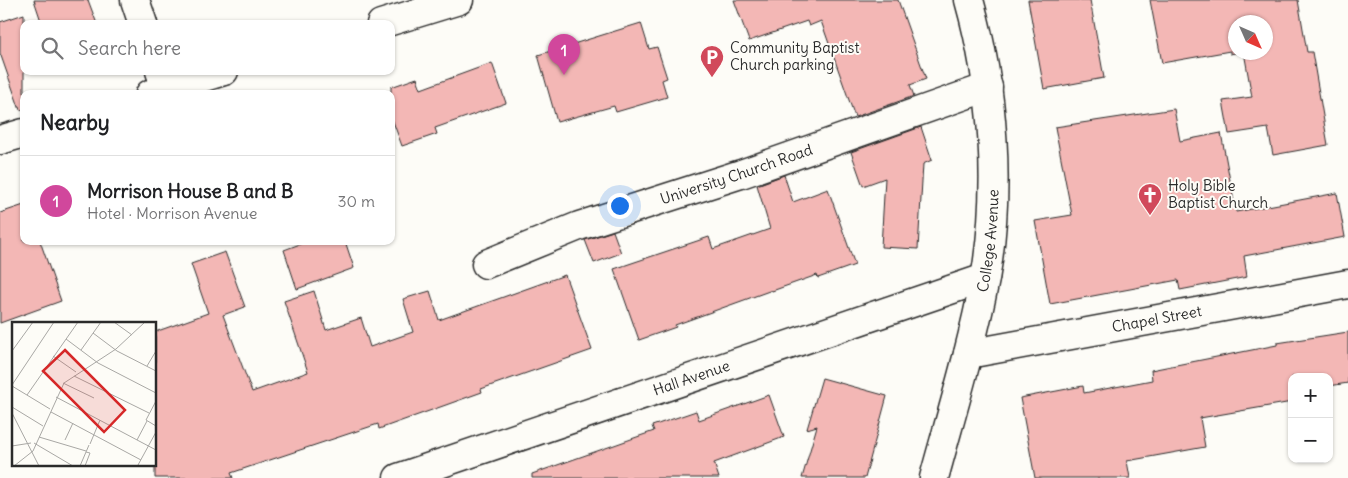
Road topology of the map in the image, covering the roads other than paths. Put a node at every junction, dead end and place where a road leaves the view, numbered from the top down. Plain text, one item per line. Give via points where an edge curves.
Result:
1 (135, 0) edge
2 (459, 0) edge
3 (969, 0) edge
4 (142, 20) edge
5 (394, 20) edge
6 (205, 75) edge
7 (159, 85) edge
8 (988, 87) junction
9 (20, 134) edge
10 (0, 140) edge
11 (486, 264) dead end
12 (985, 278) junction
13 (1348, 284) edge
14 (968, 354) junction
15 (398, 478) edge
16 (934, 478) edge

1 - 4 street
2 - 5 street
3 - 8 street, College Avenue via 980,38
6 - 7 street
8 - 11 street, University Church Road via 741,174 579,226
8 - 12 street, College Avenue via 993,168
9 - 10 street
12 - 14 street, College Avenue
12 - 15 street, Hall Avenue
13 - 14 street, Chapel Street
14 - 16 street, College Avenue

